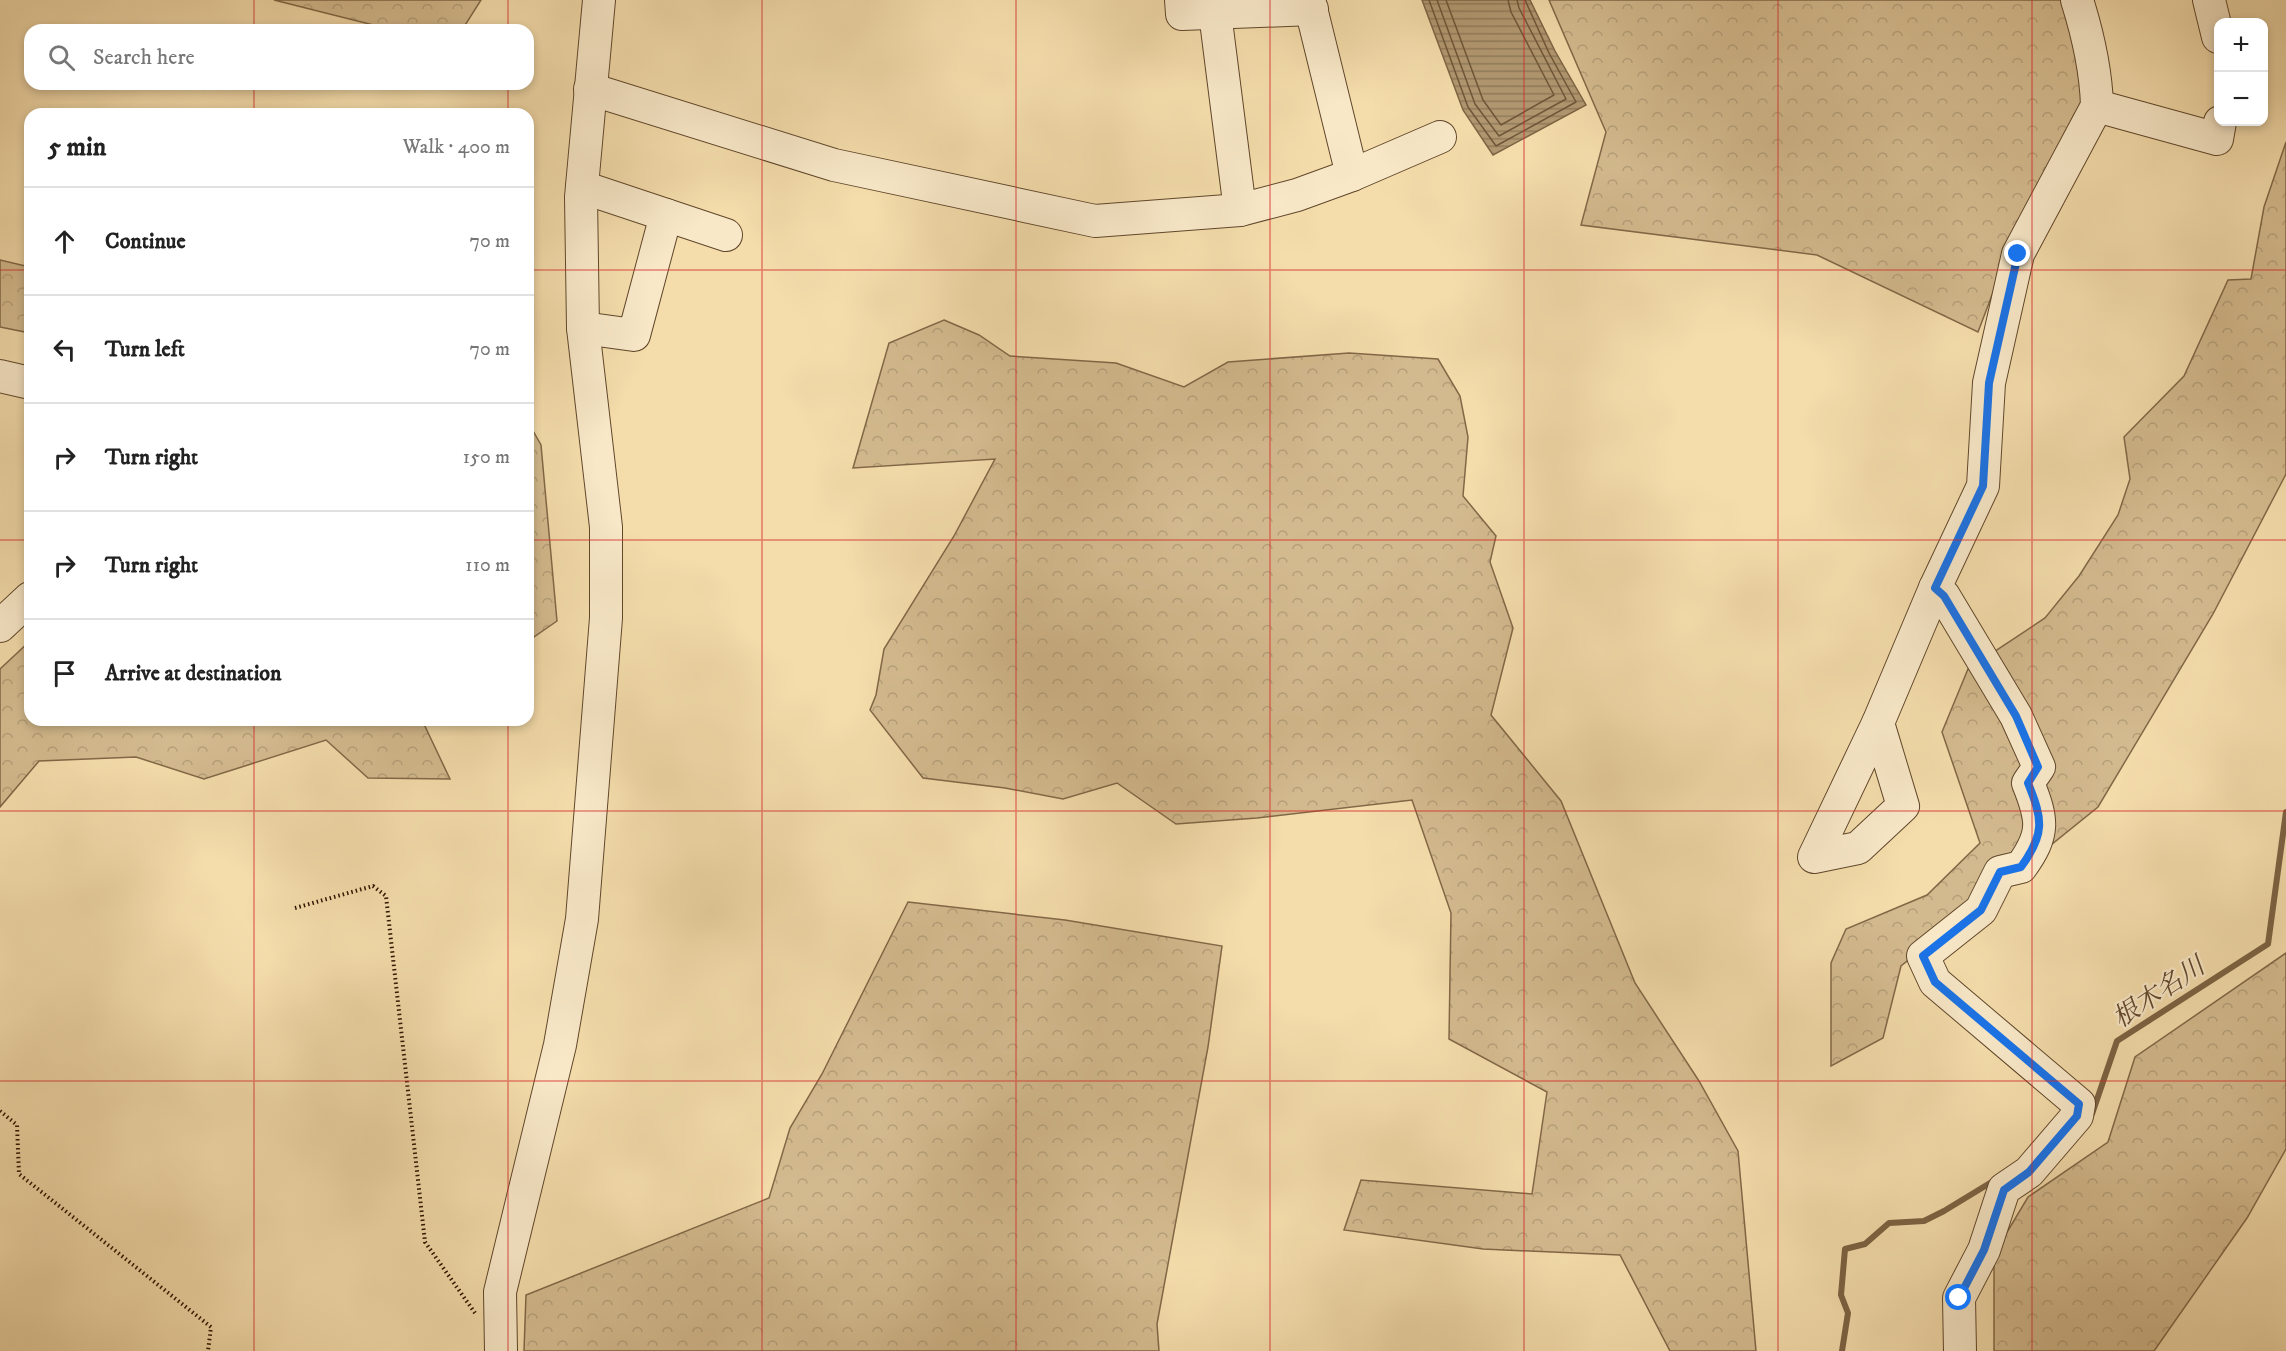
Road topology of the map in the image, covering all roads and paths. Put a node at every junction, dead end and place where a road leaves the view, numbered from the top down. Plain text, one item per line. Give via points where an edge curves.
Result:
1 (599, 0) edge
2 (1181, 0) edge
3 (2077, 0) edge
4 (2209, 0) edge
5 (1311, 5) edge
6 (1215, 13) junction
7 (2214, 21) edge
8 (590, 89) junction
9 (2097, 106) junction
10 (2219, 126) edge
11 (1440, 137) dead end
12 (1352, 175) junction
13 (582, 187) junction
14 (1240, 210) junction
15 (666, 215) junction
16 (726, 235) dead end
17 (582, 328) junction
18 (0, 376) edge
19 (24, 382) edge
20 (1935, 588) junction
21 (24, 604) edge
22 (0, 626) edge
23 (1878, 723) dead end
24 (296, 908) dead end
25 (0, 1111) edge
26 (208, 1351) edge
27 (501, 1351) edge
28 (1960, 1351) edge

1 - 8 street
2 - 6 street via 1182,14
3 - 9 street via 2088,33
4 - 7 street
5 - 6 street
5 - 12 street
6 - 14 street
8 - 13 street
8 - 14 street via 834,165 1095,221
9 - 10 street via 2217,140
9 - 20 street via 2018,254 1989,383 1983,486
11 - 12 street
12 - 14 street
13 - 15 street
13 - 17 street
15 - 16 street
15 - 17 street via 634,335
17 - 27 street via 606,527 606,618 582,919 560,1045 500,1292
18 - 19 street
20 - 23 street
20 - 28 street via 1944,596 2016,716 2038,767 2028,783 2038,807 2040,829 2035,848 2021,867 2000,872 1981,910 1923,956 1935,982 2079,1104 2077,1116 2029,1172 2004,1190 1984,1250 1959,1298
21 - 22 street
24 - 27 path via 374,886 386,896 425,1242
25 - 26 path via 17,1125 19,1174 211,1327

